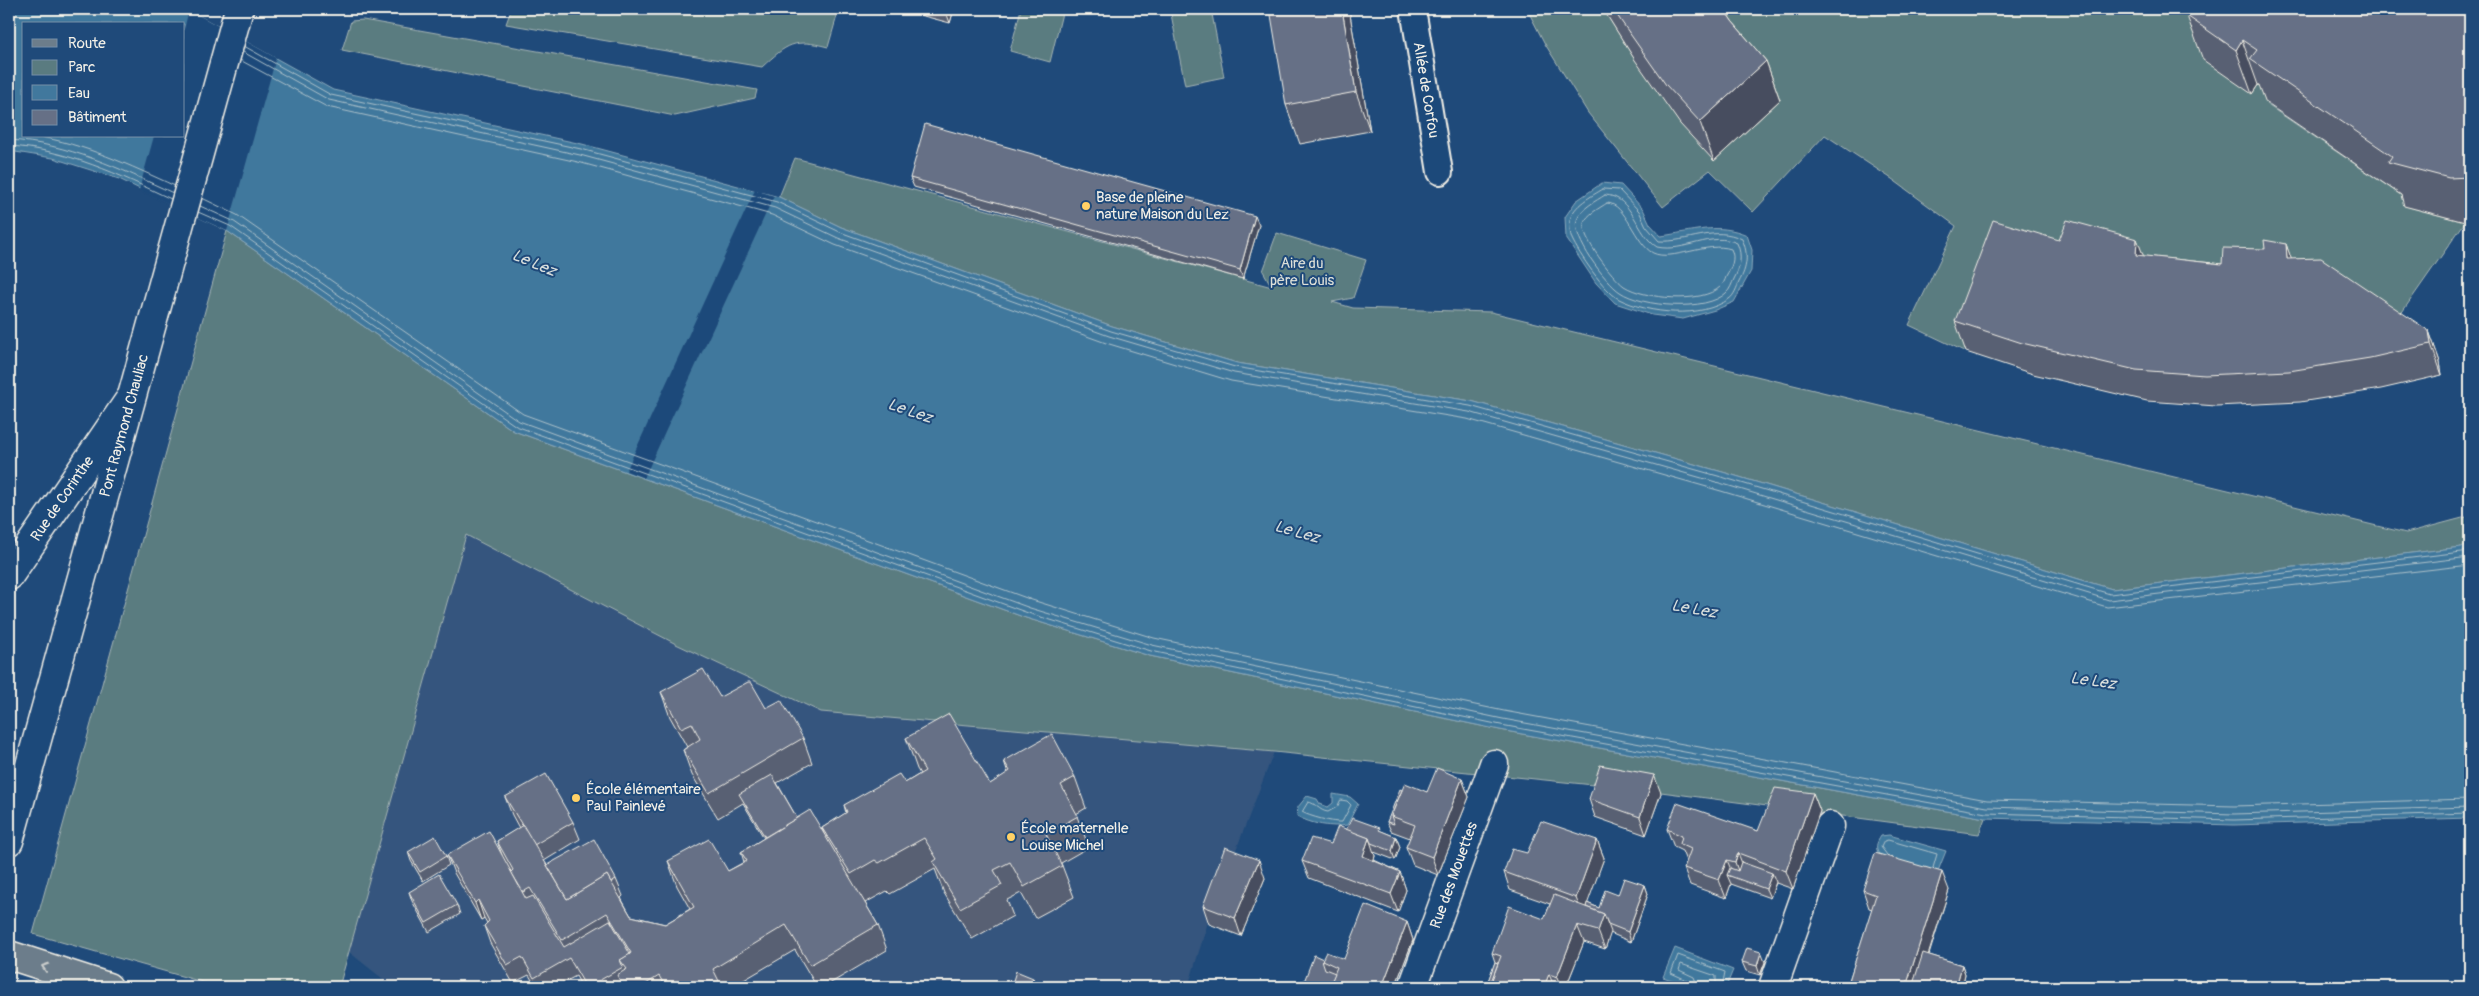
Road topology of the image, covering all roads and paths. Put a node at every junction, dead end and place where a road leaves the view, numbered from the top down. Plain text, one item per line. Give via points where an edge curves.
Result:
1 (239, 9) edge
2 (1413, 9) edge
3 (1440, 172) dead end
4 (132, 396) junction
5 (9, 576) edge
6 (1494, 764) dead end
7 (1830, 826) dead end
8 (9, 841) edge
9 (9, 955) edge
10 (108, 987) edge
11 (1413, 987) edge
12 (1773, 987) edge

1 - 4 main road, Pont Raymond Chauliac
2 - 3 lane, Allée de Corfou
4 - 5 main road, Rue de Corinthe
4 - 8 main road, Pont Raymond Chauliac
6 - 11 main road, Rue des Mouettes
7 - 12 main road
10 -> 9 main road

